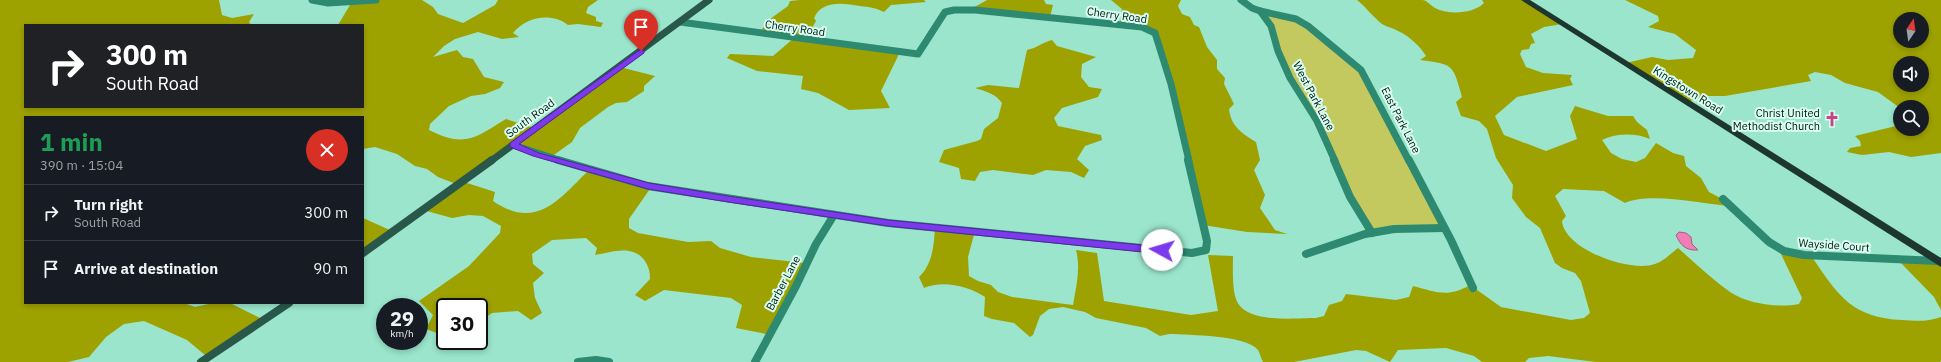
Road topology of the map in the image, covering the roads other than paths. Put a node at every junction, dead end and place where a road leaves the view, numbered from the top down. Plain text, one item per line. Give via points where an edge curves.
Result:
1 (312, 0) edge
2 (376, 0) edge
3 (709, 0) edge
4 (1241, 0) edge
5 (1525, 0) edge
6 (1260, 11) junction
7 (680, 22) junction
8 (513, 145) junction
9 (1723, 199) dead end
10 (834, 215) junction
11 (1444, 228) junction
12 (1372, 233) junction
13 (364, 252) edge
14 (1306, 254) dead end
15 (1940, 262) edge
16 (1473, 288) dead end
17 (288, 304) edge
18 (201, 362) edge
19 (578, 362) edge
20 (609, 362) edge
21 (755, 362) edge

1 - 2 street via 343,3
3 - 7 street, South Road
4 - 6 street
5 - 15 main road, Kingstown Road
6 - 11 street, East Park Lane via 1296,19 1362,70
6 - 12 street, West Park Lane via 1271,26 1278,51 1290,78 1317,121 1350,197
7 - 8 street, South Road
7 - 10 street, Cherry Road via 918,54 944,12 954,10 1142,27 1155,33 1162,50 1207,241 1206,250 1192,253 888,223
8 - 10 street via 648,186
8 - 13 street, South Road
9 - 15 street, Wayside Court via 1769,242 1784,251 1804,255
10 - 21 street, Barber Lane via 816,244
11 - 12 street via 1394,229
11 - 16 street, East Park Lane
12 - 14 street
17 - 18 street
19 - 20 street

